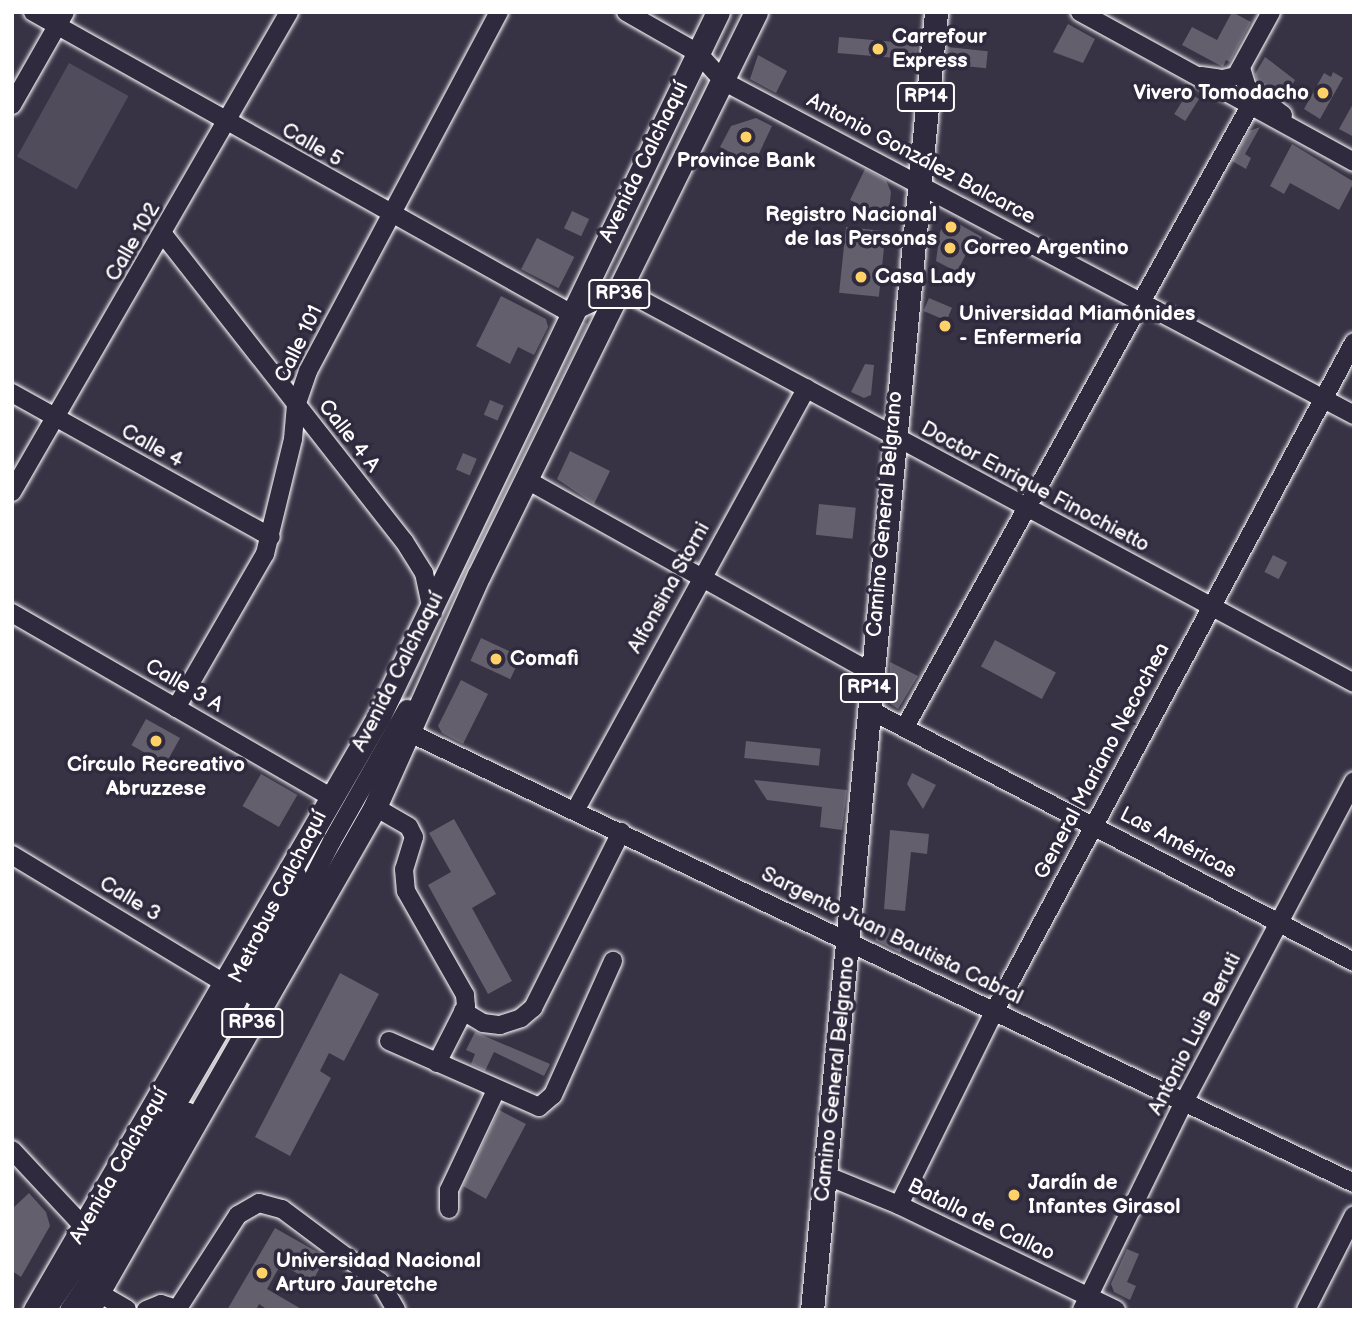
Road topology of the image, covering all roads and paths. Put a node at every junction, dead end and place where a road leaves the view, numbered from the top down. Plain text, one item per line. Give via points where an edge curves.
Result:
1 (33, 12) edge
2 (289, 12) edge
3 (499, 12) edge
4 (626, 12) edge
5 (718, 12) edge
6 (756, 12) edge
7 (936, 12) edge
8 (1080, 12) edge
9 (1271, 12) edge
10 (62, 19) edge
11 (698, 52) junction
12 (1241, 68) junction
13 (1191, 74) junction
14 (723, 81) junction
15 (12, 105) edge
16 (1249, 108) junction
17 (228, 123) junction
18 (1327, 148) junction
19 (1354, 162) edge
20 (917, 181) junction
21 (390, 216) junction
22 (163, 234) junction
23 (621, 289) junction
24 (1142, 301) junction
25 (570, 313) junction
26 (1354, 342) edge
27 (807, 388) junction
28 (12, 393) edge
29 (1323, 398) junction
30 (296, 406) junction
31 (1354, 415) edge
32 (57, 419) junction
33 (892, 436) junction
34 (527, 480) junction
35 (12, 492) edge
36 (1027, 508) junction
37 (271, 537) junction
38 (701, 576) junction
39 (1209, 606) junction
40 (431, 607) junction
41 (12, 613) edge
42 (870, 672) junction
43 (1354, 683) edge
44 (391, 691) junction
45 (176, 708) junction
46 (868, 709) junction
47 (905, 727) junction
48 (404, 731) junction
49 (1354, 781) edge
50 (332, 798) junction
51 (375, 807) junction
52 (575, 811) junction
53 (1094, 825) junction
54 (621, 832) junction
55 (12, 855) edge
56 (1279, 922) junction
57 (850, 940) junction
58 (613, 961) dead end
59 (1354, 962) edge
60 (224, 983) junction
61 (995, 1010) junction
62 (463, 1012) junction
63 (388, 1041) dead end
64 (437, 1063) junction
65 (496, 1090) junction
66 (1184, 1102) junction
67 (12, 1150) edge
68 (825, 1175) junction
69 (1354, 1183) edge
70 (900, 1205) junction
71 (456, 1208) dead end
72 (1354, 1215) edge
73 (84, 1227) junction
74 (94, 1301) edge
75 (1085, 1303) edge
76 (127, 1309) edge
77 (178, 1309) edge
78 (35, 1310) edge
79 (47, 1310) edge
80 (69, 1310) edge
81 (146, 1310) edge
82 (396, 1310) edge
83 (812, 1310) edge
84 (1116, 1310) edge
85 (1306, 1310) edge

1 - 10 street, Calle 5
2 - 17 street, Calle 102
3 - 21 street, Calle 101
4 - 11 street
5 - 11 main road, Avenida Calchaquí / RP36
6 - 14 main road, Avenida Calchaquí / RP36
7 - 20 main road, Camino General Belgrano / RP14
8 - 13 street
9 - 12 street
10 - 15 street
10 - 17 street, Calle 5
11 - 14 street, Antonio González Balcarce
11 - 25 main road, Avenida Calchaquí / RP36
12 - 13 street via 1227,79
12 - 18 street via 1247,88
13 - 16 street
14 - 20 street, Antonio González Balcarce
14 - 23 main road, Avenida Calchaquí / RP36
16 - 18 street via 1260,109
16 - 24 street
17 - 21 street, Calle 5
17 - 22 street, Calle 102
18 - 19 street
20 - 24 street, Antonio González Balcarce
20 - 33 main road, Camino General Belgrano / RP14
21 - 25 street, Calle 5
21 - 30 street, Calle 101 via 308,371
22 - 30 street, Calle 4 A
22 - 32 street, Calle 102
23 - 25 street
23 - 27 street, Doctor Enrique Finochietto
23 - 34 main road, Avenida Calchaquí / RP36
24 - 29 street, Antonio González Balcarce
24 - 36 street
25 - 40 main road, Avenida Calchaquí / RP36
26 - 29 street, General Mariano Necochea
27 - 33 street, Doctor Enrique Finochietto
27 - 38 street, Alfonsina Storni
28 - 32 street, Calle 4
29 - 31 street, Antonio González Balcarce
29 - 39 street, General Mariano Necochea
30 - 37 street, Calle 101
30 - 40 street, Calle 4 A via 417,561
32 - 35 street, Calle 102
32 - 37 street, Calle 4
33 - 36 street, Doctor Enrique Finochietto
33 - 42 main road, Camino General Belgrano / RP14
34 - 38 street
34 - 48 main road, Avenida Calchaquí / RP36
36 - 39 street, Doctor Enrique Finochietto
36 - 47 street
37 - 45 street, Calle 101
38 - 42 street
38 - 52 street, Alfonsina Storni
39 - 43 street, Doctor Enrique Finochietto
39 - 53 street, General Mariano Necochea
40 - 44 main road, Avenida Calchaquí / RP36
41 - 45 street, Calle 3 A
42 - 46 main road, Camino General Belgrano / RP14
44 - 48 main road via 390,714
44 - 50 main road, Avenida Calchaquí / RP36
45 - 50 street, Calle 3 A
46 - 47 street, Las Américas
46 - 57 main road, Camino General Belgrano / RP14
47 - 53 street, Las Américas
48 - 51 main road, Avenida Calchaquí / RP36
48 - 52 street, Sargento Juan Bautista Cabral
48 - 80 street, Metrobus Calchaquí via 331,841 239,1022 106,1255
49 - 56 street, Antonio Luis Beruti
50 - 60 main road, Avenida Calchaquí / RP36
50 - 79 street, Metrobus Calchaquí via 237,1002 109,1221
51 - 62 street via 404,821 414,837 404,869 406,891 465,995
51 - 74 main road, Avenida Calchaquí / RP36
52 - 54 street, Sargento Juan Bautista Cabral
53 - 56 street, Las Américas
53 - 61 street, General Mariano Necochea
54 - 57 street, Sargento Juan Bautista Cabral
54 - 62 street via 533,1008 521,1018 500,1024 483,1023
55 - 60 street, Calle 3
56 - 59 street, Las Américas
56 - 66 street, Antonio Luis Beruti
57 - 61 street, Sargento Juan Bautista Cabral
57 - 68 main road, Camino General Belgrano / RP14
58 - 65 street via 546,1104 531,1107
60 - 73 main road, Avenida Calchaquí / RP36
61 - 66 street, Sargento Juan Bautista Cabral
61 - 70 street, General Mariano Necochea
62 - 64 street
63 - 64 street
64 - 65 street
65 - 71 street via 449,1190
66 - 69 street, Sargento Juan Bautista Cabral
66 - 75 street, Antonio Luis Beruti
67 - 73 street
68 - 70 street, Batalla de Callao
68 - 83 main road, Camino General Belgrano / RP14
70 - 75 street, Batalla de Callao
72 - 85 street
73 - 78 main road, Avenida Calchaquí / RP36
74 - 76 street
75 - 84 street, Batalla de Callao
77 - 81 street via 162,1304
77 - 82 street via 238,1215 260,1203 282,1209 380,1282

